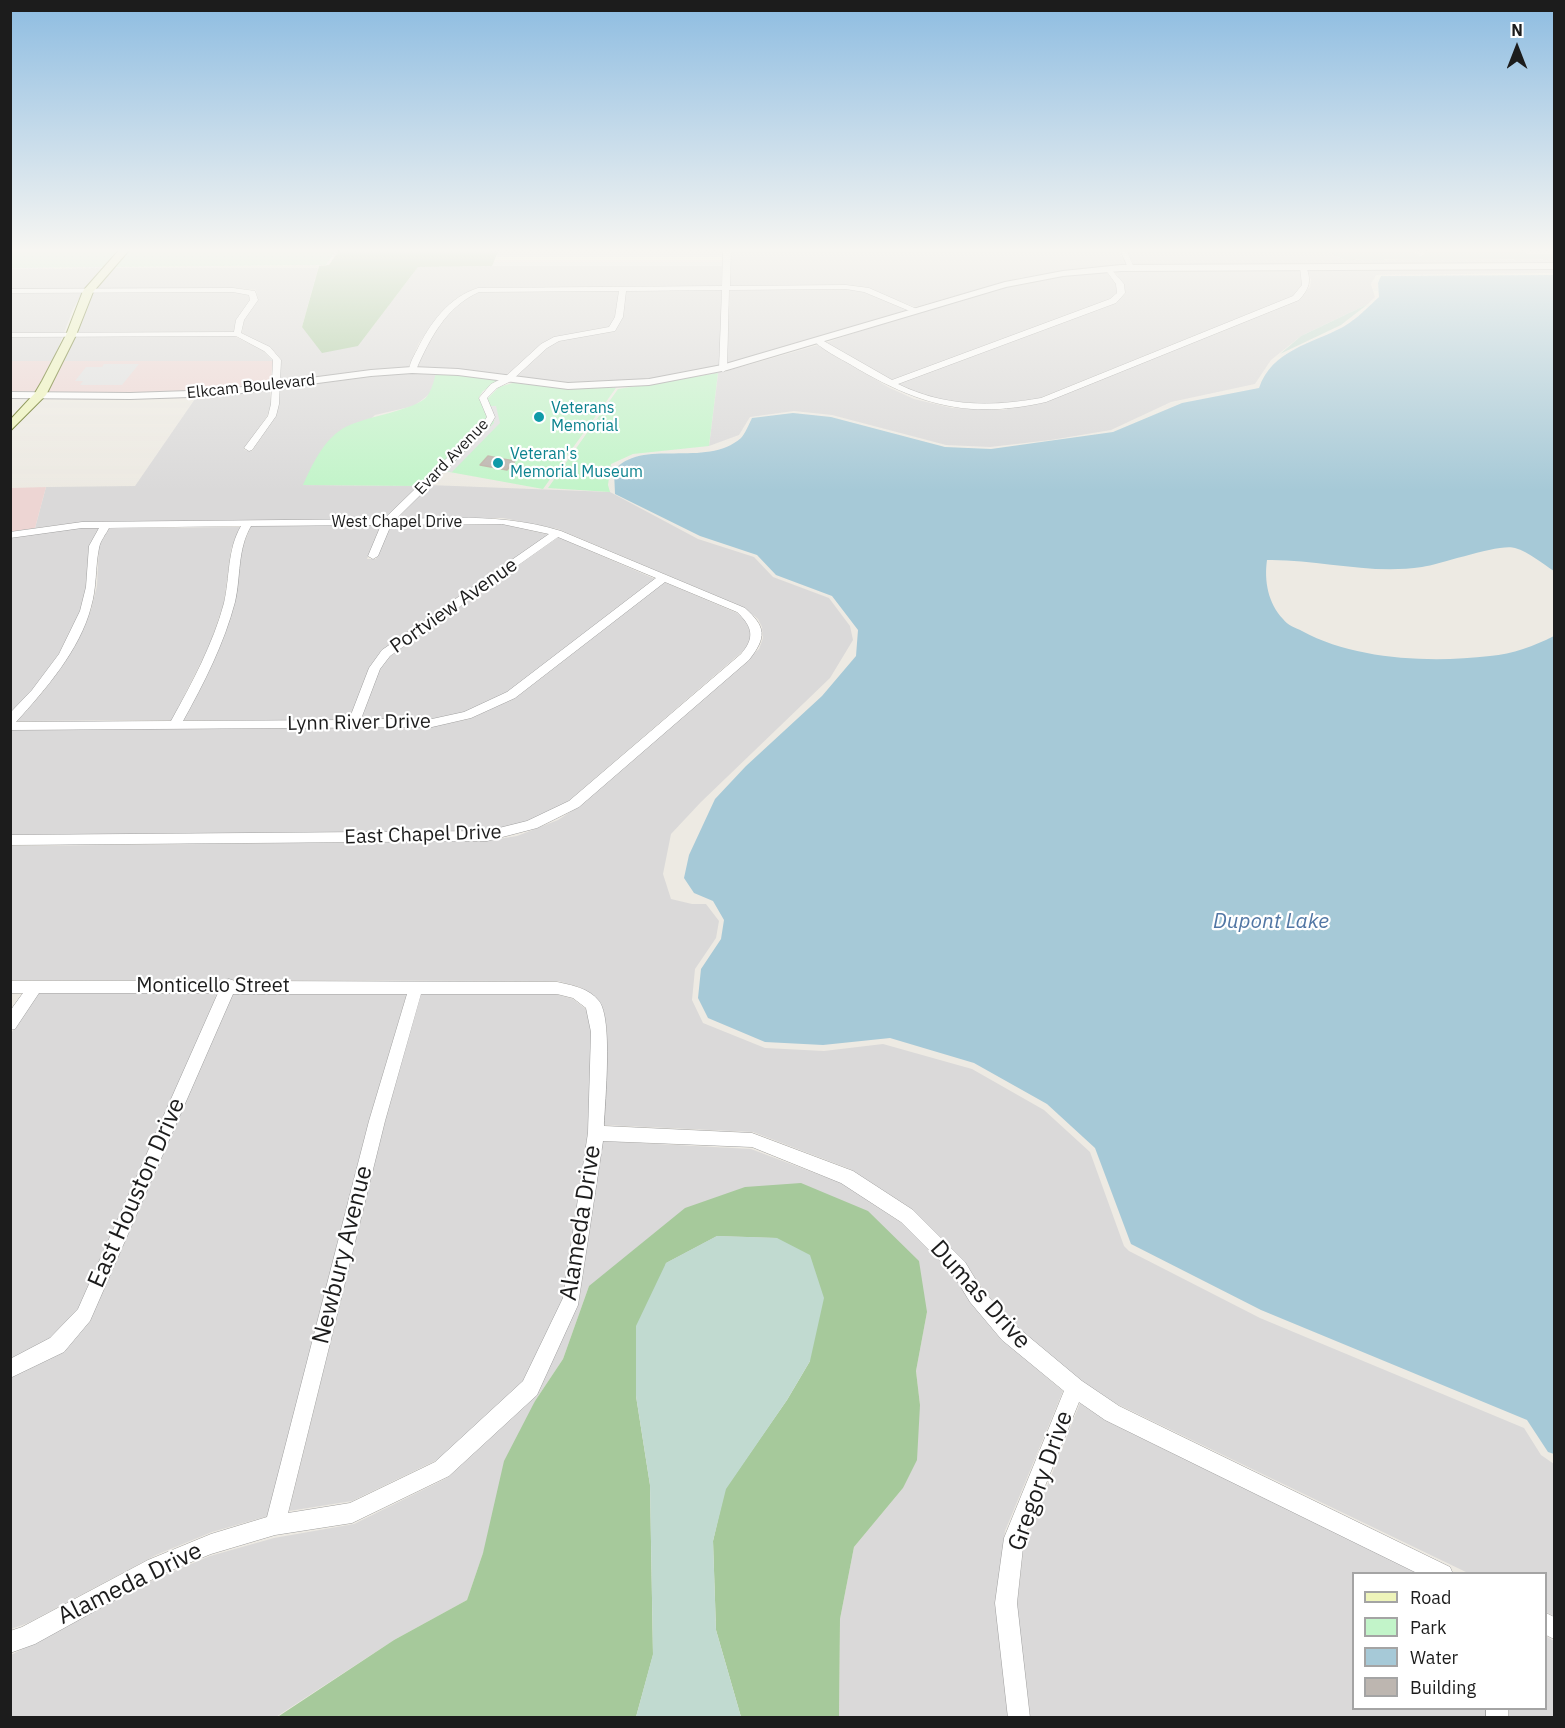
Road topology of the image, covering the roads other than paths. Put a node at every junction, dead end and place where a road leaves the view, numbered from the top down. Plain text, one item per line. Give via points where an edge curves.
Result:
1 (73, 330) edge
2 (238, 330) edge
3 (432, 330) edge
4 (608, 330) edge
5 (725, 330) edge
6 (855, 330) edge
7 (1036, 330) edge
8 (1218, 330) edge
9 (237, 334) junction
10 (10, 335) edge
11 (71, 335) junction
12 (819, 342) junction
13 (723, 369) junction
14 (412, 370) junction
15 (508, 379) junction
16 (889, 384) junction
17 (274, 386) junction
18 (40, 395) junction
19 (10, 396) edge
20 (10, 428) edge
21 (249, 448) dead end
22 (387, 522) junction
23 (248, 524) junction
24 (106, 525) junction
25 (557, 533) junction
26 (10, 535) edge
27 (373, 556) dead end
28 (663, 578) junction
29 (757, 631) joint
30 (10, 721) edge
31 (353, 724) junction
32 (175, 725) junction
33 (10, 726) edge
34 (10, 840) edge
35 (229, 985) junction
36 (10, 987) edge
37 (35, 987) junction
38 (416, 987) junction
39 (10, 1024) edge
40 (596, 1133) junction
41 (10, 1369) edge
42 (1075, 1388) junction
43 (276, 1525) junction
44 (1439, 1572) edge
45 (10, 1642) edge
46 (1019, 1718) edge

1 - 11 main road
2 - 9 street
3 - 14 street
4 - 15 street, Evard Avenue via 557,339
5 - 13 street
6 - 12 street, Elkcam Boulevard
7 - 16 street
8 - 16 street via 1043,400 1002,408 952,406 916,397
9 - 11 street
9 - 17 street via 267,349 277,360
10 - 11 street
11 - 18 main road
12 - 13 street, Elkcam Boulevard
12 - 16 street
13 - 15 street, Elkcam Boulevard via 593,387
14 - 15 street, Elkcam Boulevard
14 - 17 street, Elkcam Boulevard
15 - 22 street, Evard Avenue via 483,398 491,417 486,425
17 - 18 street, Elkcam Boulevard via 178,395
17 - 21 street via 272,416
18 - 19 street, Elkcam Boulevard
18 - 20 main road
22 - 23 street, West Chapel Drive
22 - 25 street, West Chapel Drive via 502,521
22 - 27 street
23 - 24 street, West Chapel Drive
23 - 32 street via 237,548 229,601 216,644
24 - 26 street, West Chapel Drive
24 - 30 street via 94,546 85,611 64,655
25 - 28 street, West Chapel Drive
25 - 31 street, Portview Avenue via 387,653 375,668
28 - 29 street, West Chapel Drive via 741,610 754,621
28 - 31 street, Lynn River Drive via 493,705 467,716 432,723
29 - 34 street, East Chapel Drive via 754,647 745,657 574,804 515,831 487,836
31 - 32 street, Lynn River Drive
32 - 33 street, Lynn River Drive
35 - 37 street, Monticello Street
35 - 38 street, Monticello Street
35 - 41 street, East Houston Drive via 84,1315 57,1345
36 - 37 street, Monticello Street
37 - 39 street
38 - 40 street, Alameda Drive via 557,988 577,993 593,1005 600,1032
38 - 43 street, Newbury Avenue via 377,1121
40 - 42 street, Dumas Drive via 752,1140 848,1177 907,1216 959,1268 976,1296 1009,1333
40 - 43 street, Alameda Drive via 572,1299 530,1388 442,1469 352,1513
42 - 44 street, Dumas Drive via 1112,1413
42 - 46 street, Gregory Drive via 1014,1538 1006,1603
43 - 45 street, Alameda Drive via 211,1544 155,1568

